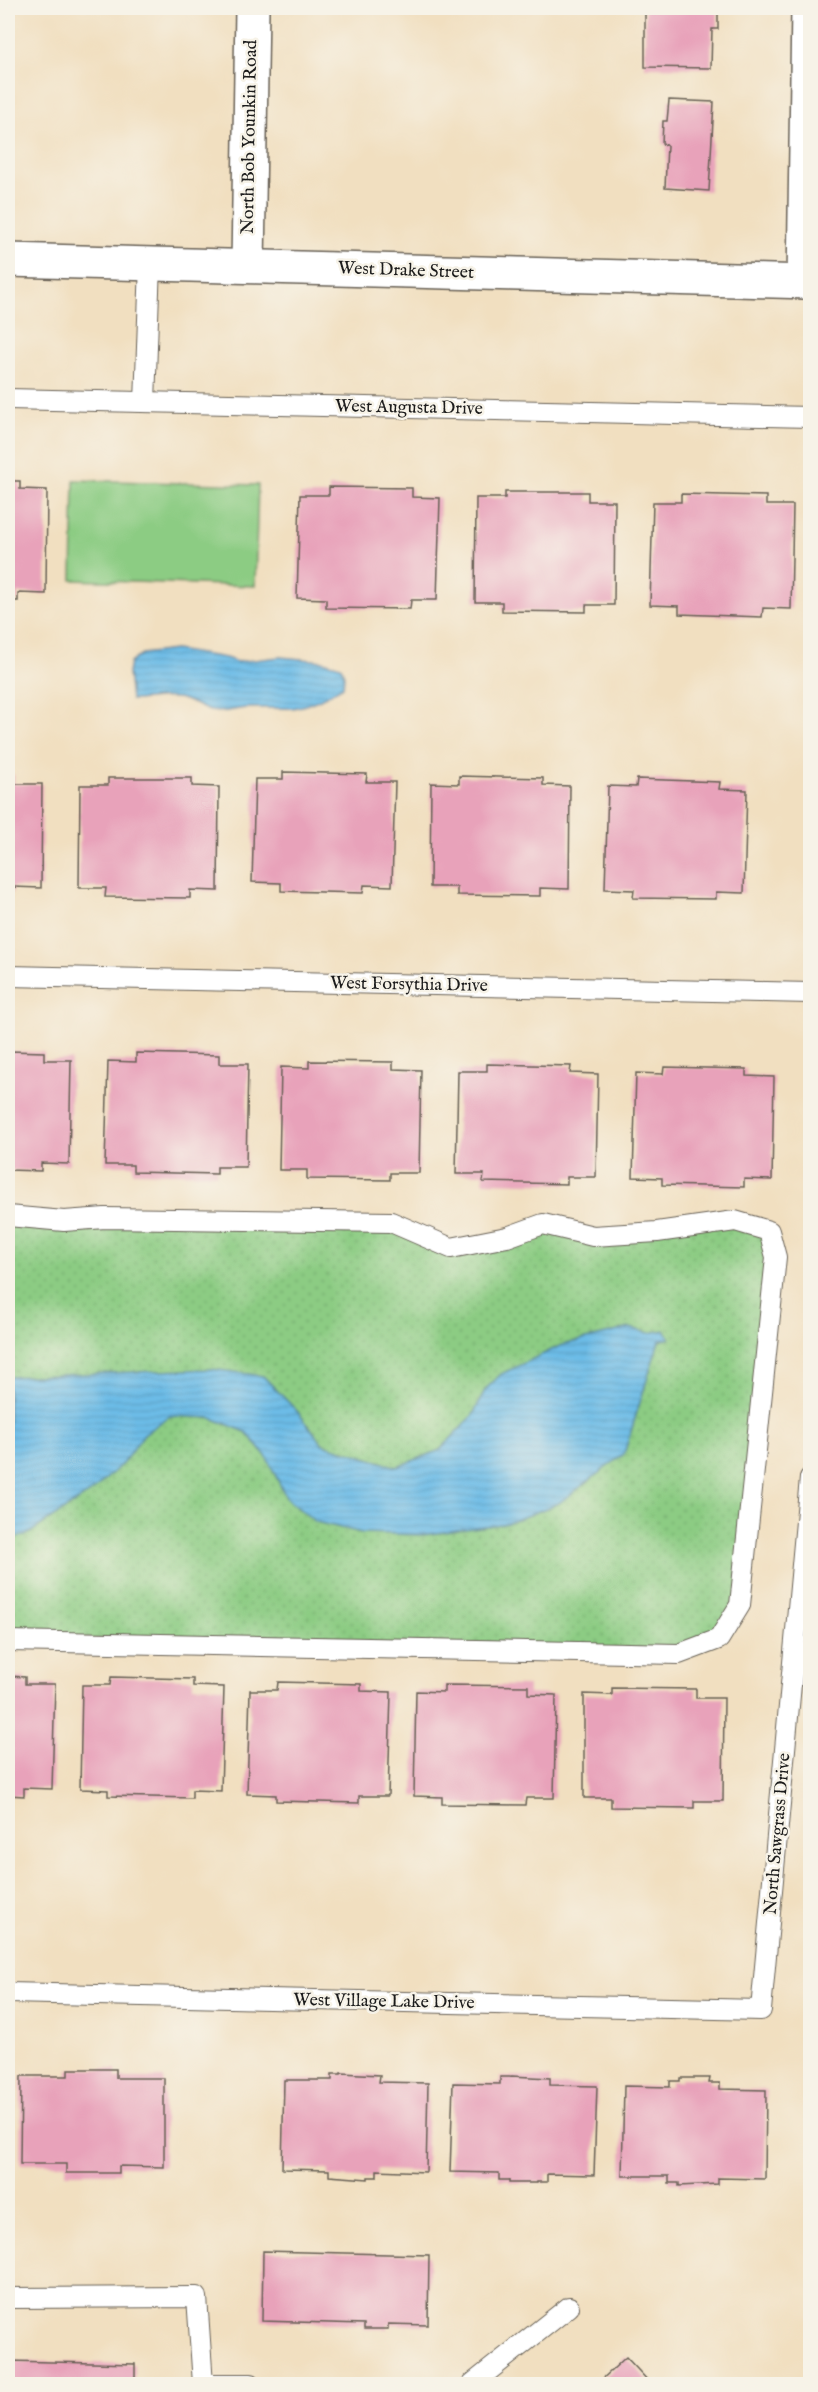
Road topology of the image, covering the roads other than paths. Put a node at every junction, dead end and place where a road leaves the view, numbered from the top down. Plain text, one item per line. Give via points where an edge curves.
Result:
1 (252, 8) edge
2 (808, 8) edge
3 (8, 260) edge
4 (150, 264) junction
5 (248, 266) junction
6 (807, 282) edge
7 (8, 399) edge
8 (145, 402) junction
9 (810, 417) edge
10 (8, 976) edge
11 (810, 993) edge
12 (8, 1216) edge
13 (810, 1478) edge
14 (8, 1641) edge
15 (8, 1993) edge
16 (761, 2010) joint
17 (8, 2298) edge
18 (569, 2307) dead end
19 (203, 2384) edge
20 (251, 2385) edge
21 (472, 2385) edge

1 - 5 street, North Bob Younkin Road
2 - 6 street
3 - 4 street, West Drake Street
4 - 5 street, West Drake Street
4 - 8 lane
5 - 6 street, West Drake Street
7 - 8 lane, West Augusta Drive
8 - 9 lane, West Augusta Drive
10 - 11 lane, West Forsythia Drive
12 - 14 lane via 64,1221 105,1218 391,1222 451,1248 507,1237 543,1224 593,1236 735,1221 769,1231 776,1257 740,1605 719,1640 679,1654
13 - 16 lane, North Sawgrass Drive
15 - 16 lane, West Village Lake Drive
17 - 19 lane via 197,2297
18 - 21 lane
19 - 20 lane

